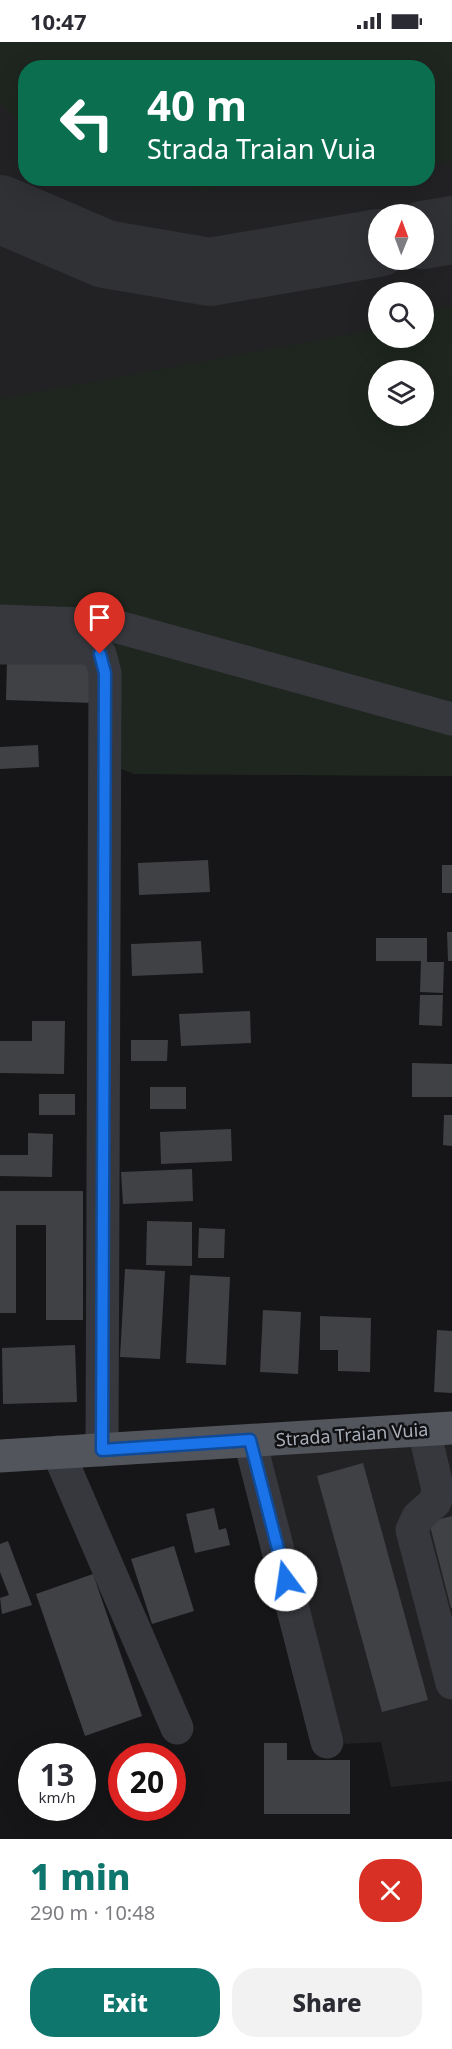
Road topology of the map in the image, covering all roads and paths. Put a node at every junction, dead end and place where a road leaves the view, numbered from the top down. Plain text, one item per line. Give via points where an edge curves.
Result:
1 (0, 621) edge
2 (0, 648) edge
3 (452, 719) edge
4 (438, 1429) edge
5 (250, 1440) junction
6 (102, 1450) junction
7 (58, 1452) junction
8 (0, 1456) edge
9 (452, 1683) edge
10 (177, 1728) dead end
11 (327, 1742) dead end

1 - 3 street via 111,625
2 - 6 street via 85,648 100,654 105,673
4 - 5 main road, Strada Traian Vuia
4 - 9 street via 435,1502 418,1517 412,1530
5 - 6 main road, Strada Traian Vuia
5 - 11 street
6 - 7 main road, Strada Traian Vuia
7 - 8 main road, Strada Traian Vuia
7 - 10 street

